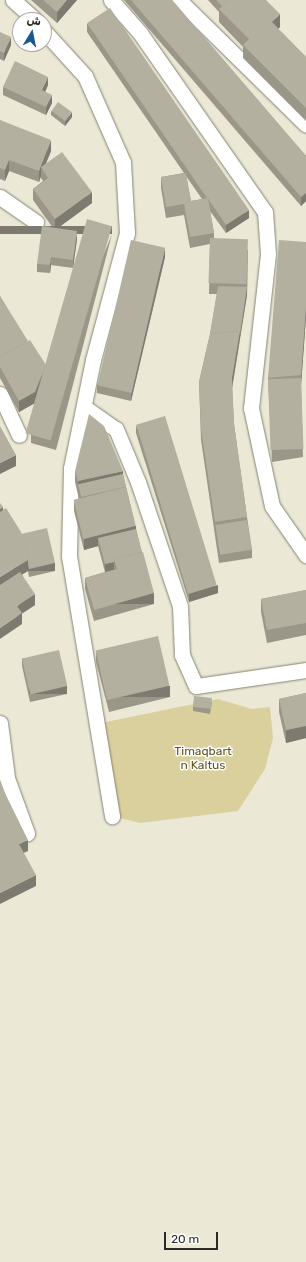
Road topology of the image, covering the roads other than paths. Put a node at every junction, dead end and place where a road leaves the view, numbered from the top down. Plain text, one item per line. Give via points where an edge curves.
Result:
1 (13, 0) edge
2 (110, 0) edge
3 (179, 0) edge
4 (26, 12) edge
5 (52, 39) edge
6 (306, 125) edge
7 (0, 197) edge
8 (36, 222) dead end
9 (0, 394) edge
10 (84, 408) junction
11 (19, 435) dead end
12 (306, 555) edge
13 (306, 670) edge
14 (0, 724) edge
15 (112, 816) dead end
16 (27, 833) dead end

1 - 4 street
2 - 12 street via 140,33 265,212 268,254 251,408 272,506
3 - 6 street
5 - 10 street via 85,76 124,162 127,233
7 - 8 street
9 - 11 street
10 - 13 street via 116,429 138,482 180,606 182,655 196,686
10 - 15 street via 71,468 68,556
14 - 16 street via 9,784

